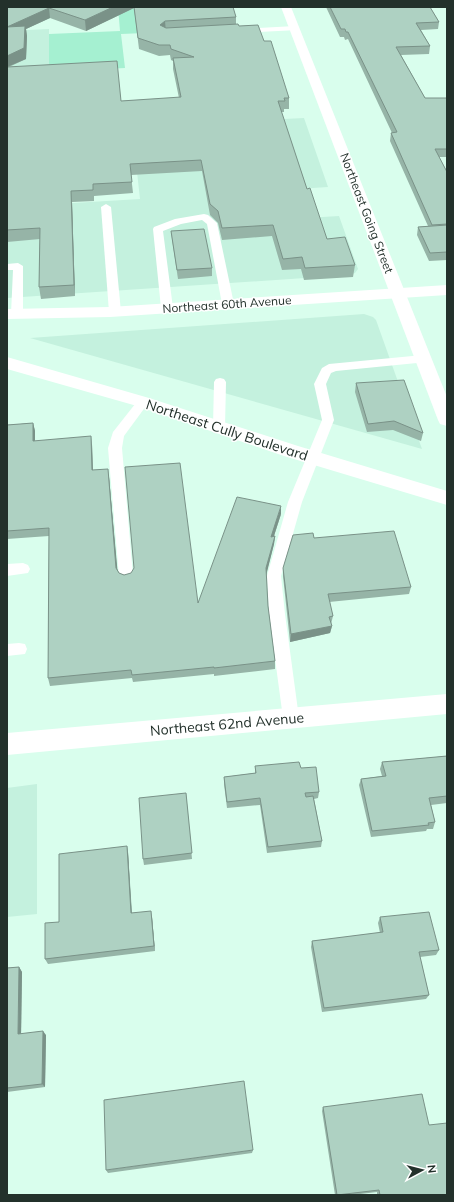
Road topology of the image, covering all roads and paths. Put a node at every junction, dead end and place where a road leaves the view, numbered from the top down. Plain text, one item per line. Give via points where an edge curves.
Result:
1 (286, 7) edge
2 (294, 28) junction
3 (234, 31) edge
4 (106, 207) dead end
5 (7, 267) edge
6 (447, 290) edge
7 (399, 293) junction
8 (228, 304) junction
9 (167, 308) junction
10 (115, 312) junction
11 (12, 314) edge
12 (423, 359) junction
13 (7, 363) edge
14 (220, 382) dead end
15 (143, 402) junction
16 (447, 420) edge
17 (219, 427) junction
18 (312, 458) junction
19 (447, 498) edge
20 (23, 569) dead end
21 (7, 570) edge
22 (126, 576) edge
23 (447, 704) edge
24 (291, 718) junction
25 (7, 744) edge

1 - 2 street, Northeast Going Street
2 - 3 lane
2 - 7 street, Northeast Going Street
4 - 10 lane
5 - 11 lane via 18,266
6 - 7 street, Northeast 60th Avenue
7 - 8 street, Northeast 60th Avenue
7 - 12 street, Northeast Going Street
8 - 9 street, Northeast 60th Avenue
8 - 9 lane via 212,223 204,217 179,221 158,229
9 - 10 street, Northeast 60th Avenue
10 - 11 street, Northeast 60th Avenue
12 - 16 street, Northeast Going Street
12 - 18 lane via 334,367 326,371 320,384 328,420
13 - 15 street, Northeast Cully Boulevard
14 - 17 lane
15 - 17 street, Northeast Cully Boulevard
15 - 22 lane via 118,435 115,448
17 - 18 street, Northeast Cully Boulevard
18 - 19 street, Northeast Cully Boulevard
18 - 24 lane via 295,502 274,576
20 - 21 lane
23 - 24 street, Northeast 62nd Avenue
24 - 25 street, Northeast 62nd Avenue

